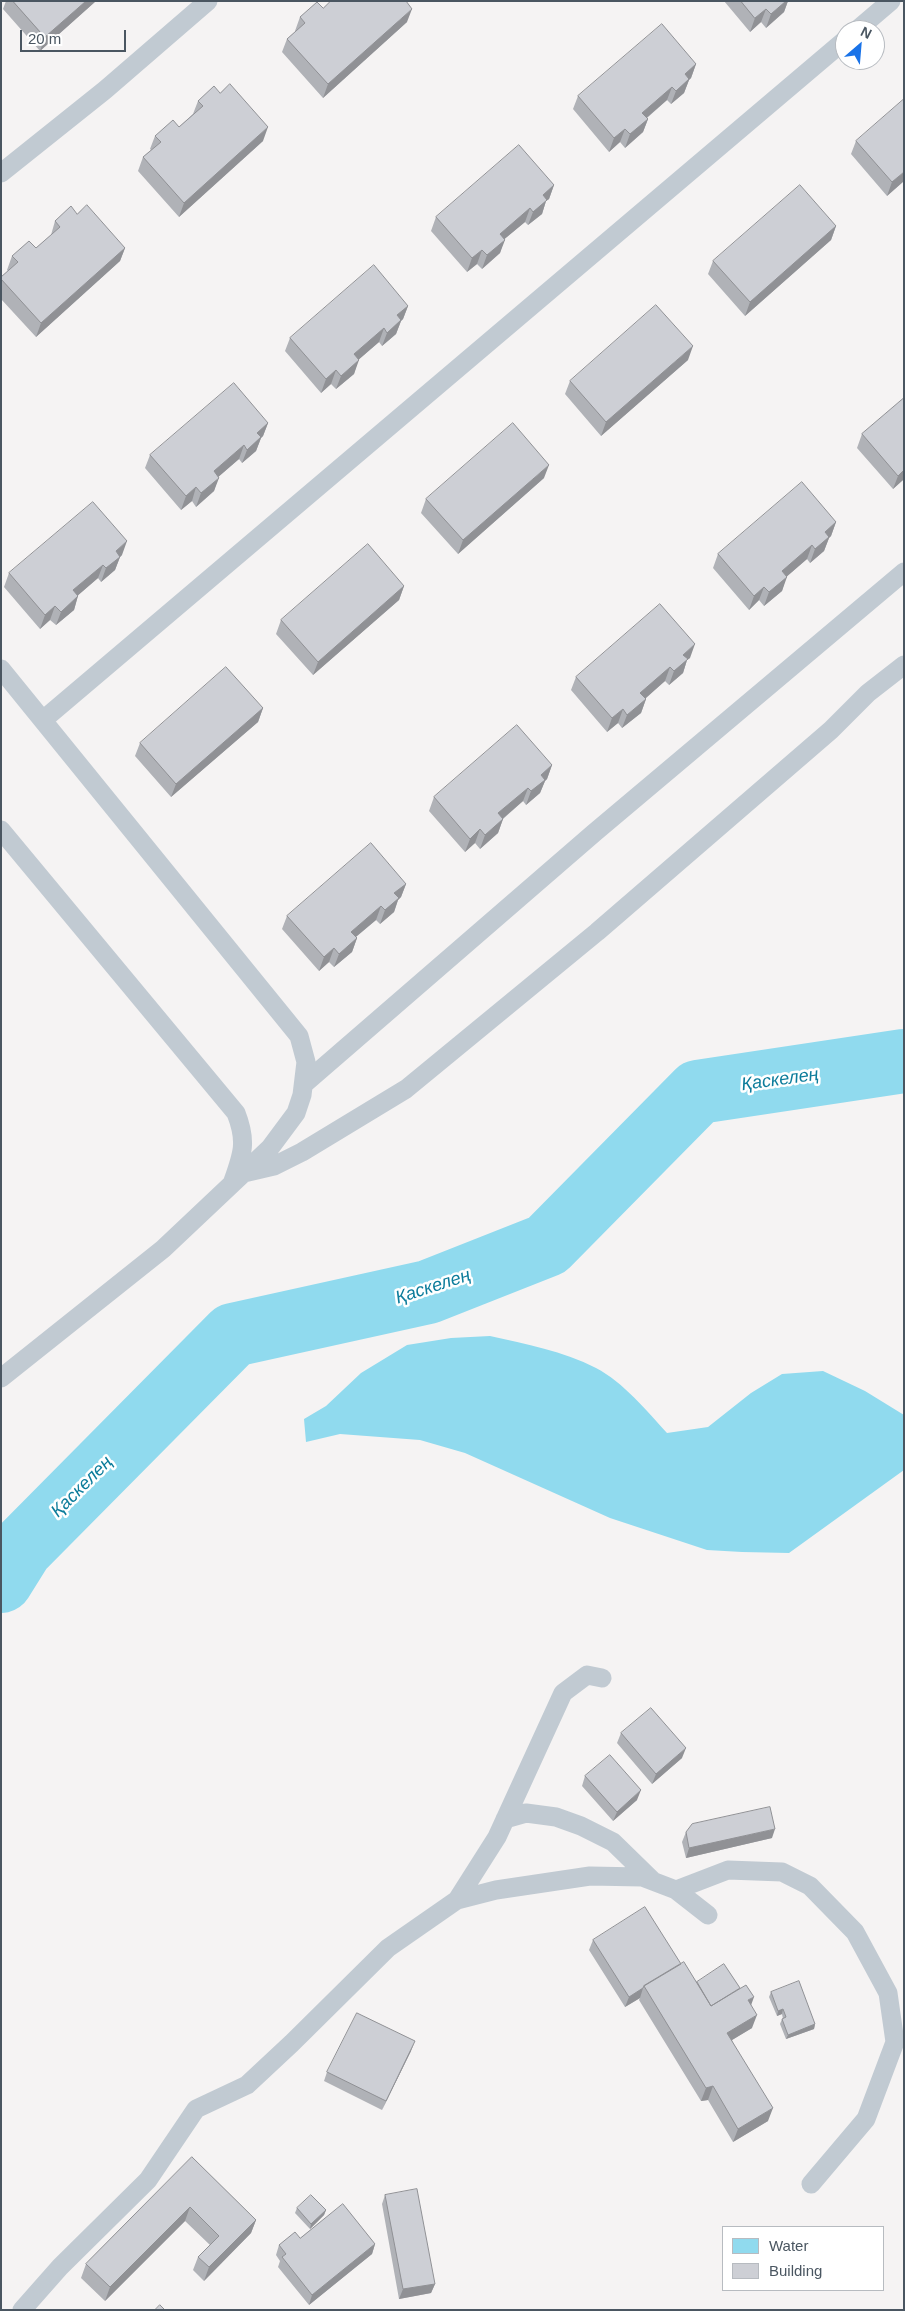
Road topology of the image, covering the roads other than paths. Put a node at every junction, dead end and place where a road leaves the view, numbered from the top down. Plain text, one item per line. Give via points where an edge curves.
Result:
1 (208, 1) edge
2 (891, 1) edge
3 (869, 20) edge
4 (835, 48) edge
5 (1, 173) edge
6 (904, 572) edge
7 (904, 665) edge
8 (1, 669) edge
9 (43, 720) junction
10 (1, 830) edge
11 (304, 1084) junction
12 (238, 1178) junction
13 (1, 1378) edge
14 (602, 1678) dead end
15 (505, 1819) junction
16 (653, 1881) junction
17 (676, 1890) junction
18 (457, 1900) junction
19 (708, 1915) dead end
20 (810, 2184) dead end
21 (22, 2310) edge

1 - 5 lane via 105,90
2 - 3 lane
4 - 9 lane
6 - 11 lane via 594,833
7 - 12 lane via 597,932 406,1089 302,1152
8 - 9 lane
9 - 11 lane via 300,1036 306,1062
10 - 12 lane via 236,1113 243,1130 244,1150
11 - 12 lane via 296,1113 270,1148
12 - 13 lane via 163,1249
14 - 15 lane via 587,1675 563,1693
15 - 16 lane via 526,1813 556,1817 582,1826 613,1842
15 - 18 lane
16 - 17 lane
16 - 18 lane via 642,1877 590,1876 496,1890
17 - 19 lane
17 - 20 lane via 728,1870 782,1872 810,1886 855,1932 888,1993 895,2042 866,2119
18 - 21 lane via 388,1948 247,2085 196,2110 148,2180 60,2267

